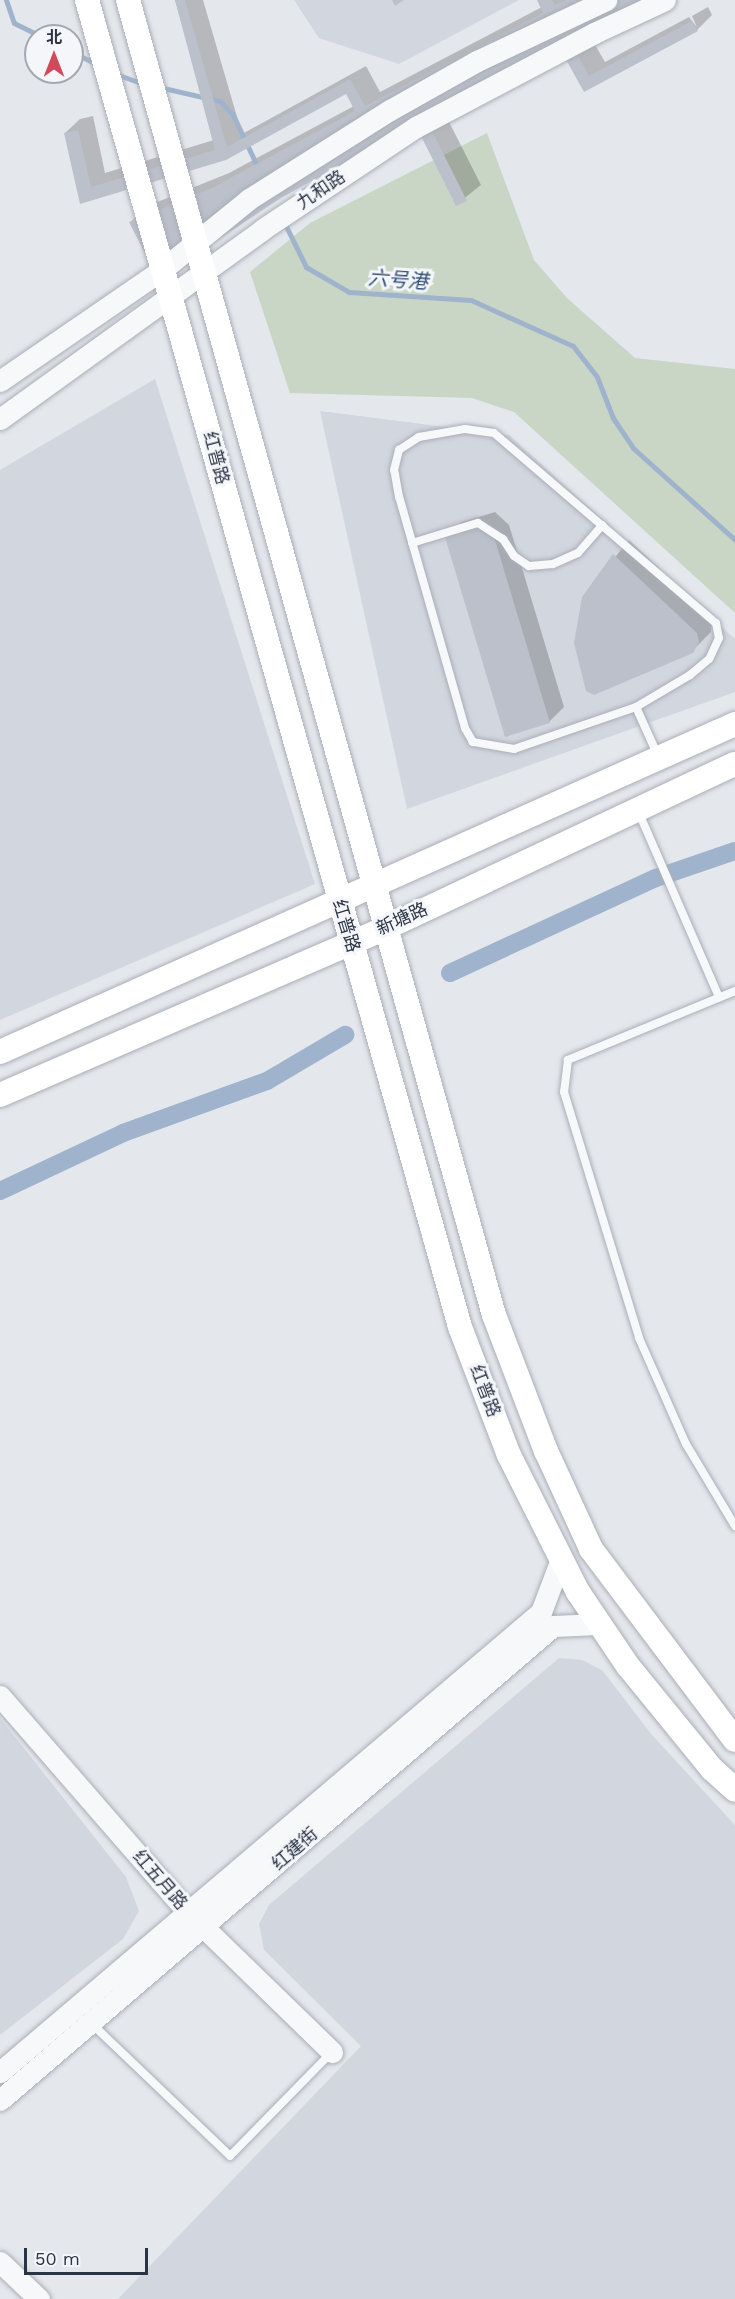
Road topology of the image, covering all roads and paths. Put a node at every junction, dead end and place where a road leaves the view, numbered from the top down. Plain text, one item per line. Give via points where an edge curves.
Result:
1 (87, 0) edge
2 (128, 0) edge
3 (606, 0) edge
4 (665, 0) edge
5 (196, 242) junction
6 (163, 269) junction
7 (205, 272) junction
8 (171, 297) junction
9 (0, 381) edge
10 (0, 419) edge
11 (602, 525) junction
12 (412, 543) junction
13 (636, 707) junction
14 (735, 724) edge
15 (659, 758) junction
16 (735, 764) edge
17 (638, 810) junction
18 (375, 882) junction
19 (338, 903) junction
20 (388, 927) junction
21 (351, 942) junction
22 (735, 991) edge
23 (719, 997) junction
24 (0, 1052) edge
25 (0, 1095) edge
26 (735, 1526) edge
27 (561, 1559) junction
28 (599, 1624) junction
29 (0, 1696) edge
30 (735, 1740) edge
31 (735, 1790) edge
32 (188, 1912) junction
33 (204, 1928) junction
34 (91, 2023) junction
35 (332, 2052) joint
36 (0, 2072) edge
37 (0, 2100) edge
38 (0, 2262) edge
39 (39, 2299) edge

1 - 6 main road, 红普路
2 - 5 main road, 红普路
3 - 5 street, 九和路 via 477,61 249,199
4 - 7 street, 九和路 via 416,127
5 - 6 street, 九和路
5 - 7 main road, 红普路
6 - 8 main road, 红普路
6 - 9 street, 九和路
7 - 8 street, 九和路
7 - 18 main road, 红普路
8 - 10 street, 九和路
8 - 19 main road, 红普路
11 - 12 lane via 578,553 553,564 529,566 514,556 502,539 478,523
11 - 12 lane via 494,433 465,429 419,437 399,450 394,470
11 - 13 lane via 716,623 719,638 709,659 690,675
12 - 13 lane via 465,728 473,742 514,748
13 - 15 lane
14 - 15 main road
15 - 18 main road
16 - 17 main road, 新塘路
17 - 20 main road, 新塘路
17 - 23 lane
18 - 19 main road
18 - 20 main road, 红普路
19 - 21 main road, 红普路
19 - 24 main road via 84,1011
20 - 21 main road, 新塘路
20 - 30 main road, 红普路 via 494,1315 546,1451 591,1549
21 - 25 main road, 新塘路
21 - 27 main road, 红普路 via 460,1327 509,1455
22 - 23 lane
23 - 26 lane via 568,1060 564,1092 639,1338 686,1444
27 - 28 main road, 红普路
27 - 32 street, 红建街 via 541,1612
28 - 31 main road, 红普路 via 712,1769
28 - 33 street, 红建街 via 553,1626
29 - 32 street, 红五月路
32 - 33 street, 红五月路
32 - 36 street, 红建街
33 - 34 street, 红建街
33 - 35 street, 红五月路
34 - 35 lane via 230,2156
34 - 37 street, 红建街
38 - 39 street

